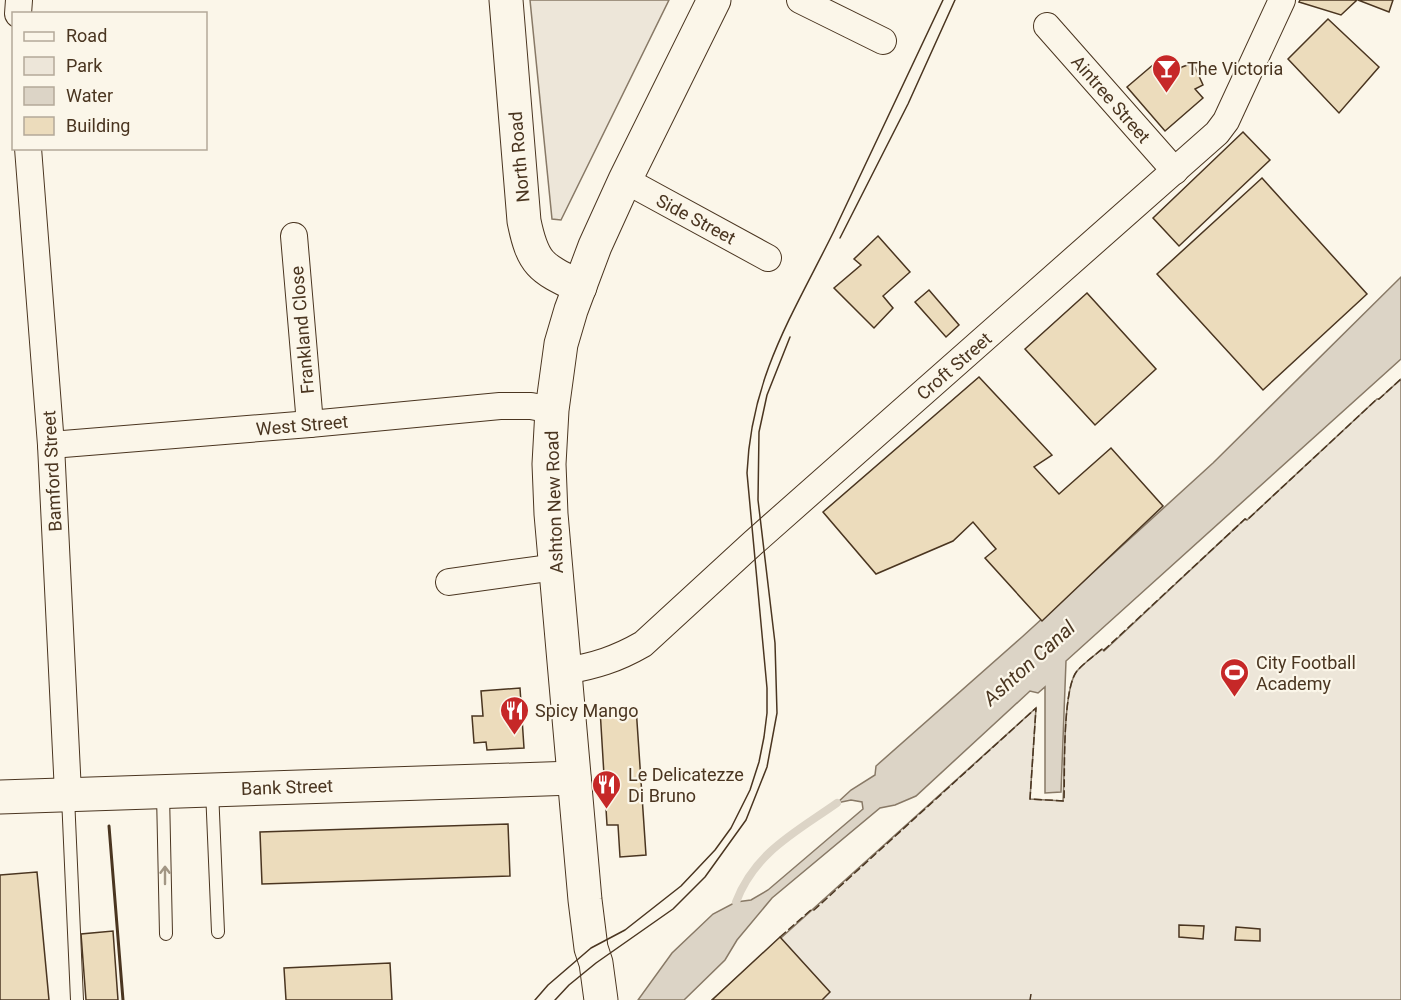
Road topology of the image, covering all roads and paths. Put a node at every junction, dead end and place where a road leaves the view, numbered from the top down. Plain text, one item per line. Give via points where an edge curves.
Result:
1 (506, 0) edge
2 (714, 0) edge
3 (800, 0) edge
4 (1282, 0) edge
5 (1047, 26) dead end
6 (883, 41) dead end
7 (28, 150) edge
8 (1175, 171) junction
9 (624, 180) junction
10 (294, 236) dead end
11 (768, 258) dead end
12 (580, 287) junction
13 (552, 410) junction
14 (310, 424) junction
15 (51, 445) junction
16 (556, 567) junction
17 (449, 582) dead end
18 (565, 671) junction
19 (574, 778) junction
20 (212, 789) junction
21 (163, 790) junction
22 (68, 793) junction
23 (0, 797) edge
24 (218, 932) dead end
25 (166, 934) dead end
26 (601, 998) edge
27 (77, 1000) edge

1 - 12 main road, North Road via 529,247 546,271
2 - 9 main road, Ashton New Road
3 - 6 street
4 - 8 street, Croft Street via 1226,121
5 - 8 street, Aintree Street
7 - 15 street, Bamford Street
8 - 18 street, Croft Street via 643,644 622,656
9 - 11 street, Side Street
9 - 12 main road, Ashton New Road
10 - 14 street, Frankland Close
12 - 13 main road, Ashton New Road via 561,344
13 - 14 street, West Street via 500,406
13 - 16 main road, Ashton New Road via 549,464
14 - 15 street, West Street
15 - 22 street, Bamford Street
16 - 17 street
16 - 18 main road, Ashton New Road
18 - 19 main road, Ashton New Road
19 - 20 main road, Bank Street
19 - 26 main road, Ashton New Road via 590,938
20 - 21 main road, Bank Street
20 - 24 lane
21 - 22 main road, Bank Street
25 -> 21 lane
22 - 23 main road, Bank Street
22 - 27 lane

